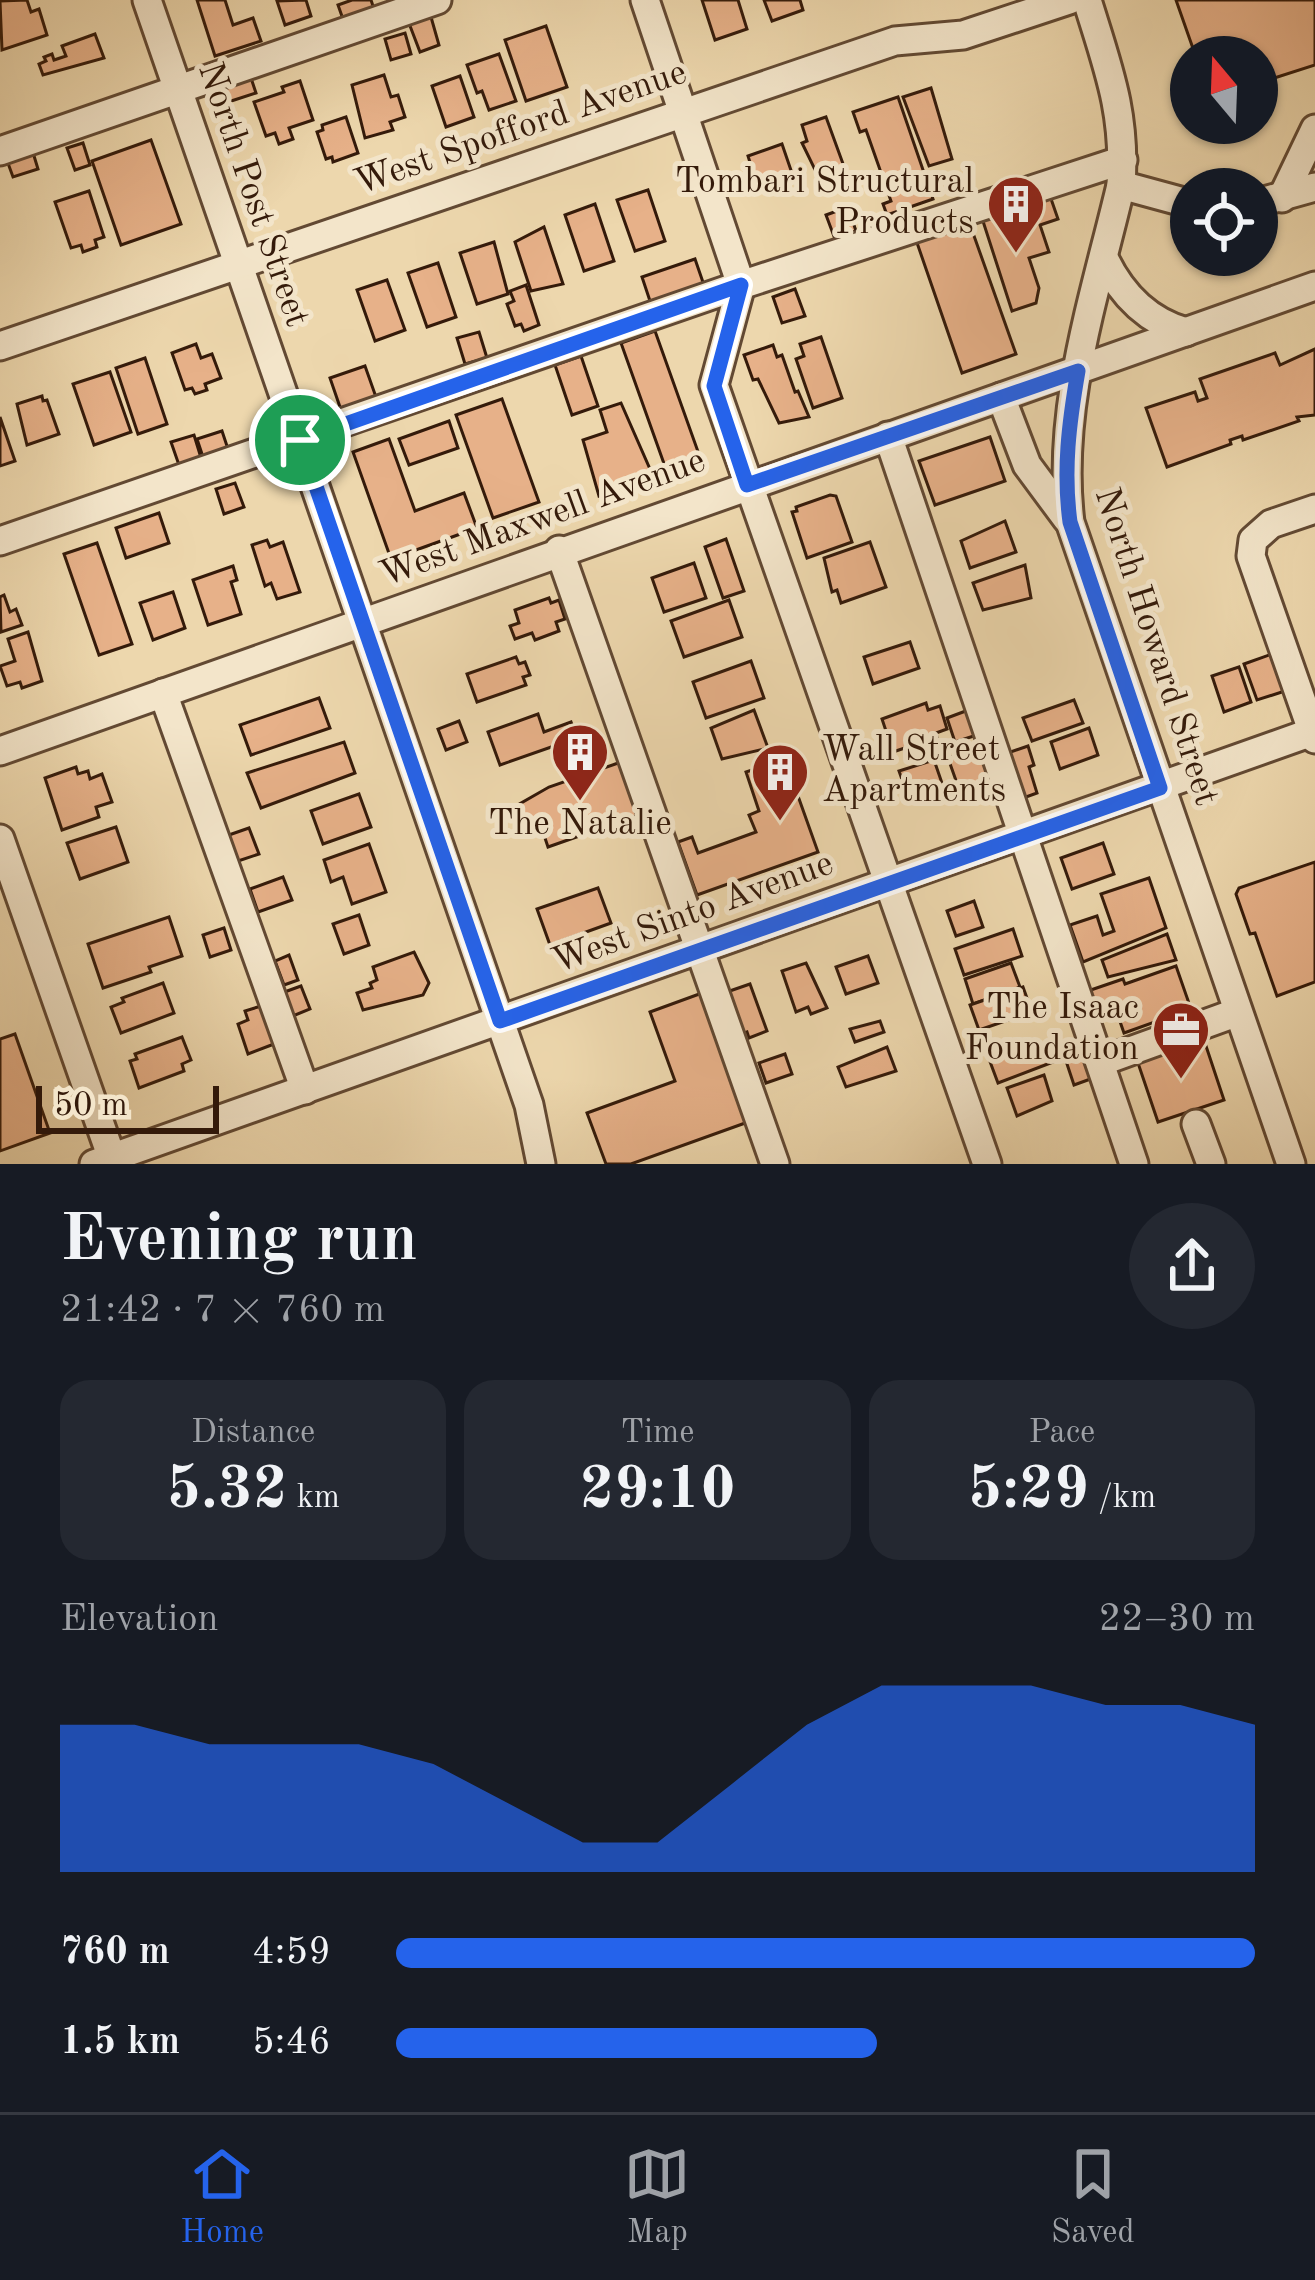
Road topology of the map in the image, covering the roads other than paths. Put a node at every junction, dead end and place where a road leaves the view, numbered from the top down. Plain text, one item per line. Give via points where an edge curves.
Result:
1 (147, 0) edge
2 (436, 0) edge
3 (646, 0) edge
4 (1069, 0) edge
5 (1087, 0) edge
6 (178, 90) junction
7 (683, 112) junction
8 (1315, 130) edge
9 (0, 151) edge
10 (1122, 173) junction
11 (1315, 187) edge
12 (1278, 188) edge
13 (1170, 195) edge
14 (1278, 199) edge
15 (1104, 258) junction
16 (236, 262) junction
17 (741, 285) junction
18 (1315, 286) edge
19 (1186, 332) junction
20 (0, 346) edge
21 (1078, 371) junction
22 (1001, 397) junction
23 (888, 436) junction
24 (300, 440) junction
25 (747, 485) junction
26 (1315, 509) edge
27 (1070, 522) junction
28 (0, 541) edge
29 (560, 550) junction
30 (363, 622) junction
31 (163, 693) junction
32 (1314, 734) edge
33 (0, 751) edge
34 (1160, 788) junction
35 (1022, 836) junction
36 (0, 839) edge
37 (888, 882) junction
38 (700, 950) junction
39 (1238, 1012) junction
40 (500, 1021) junction
41 (1100, 1063) junction
42 (304, 1090) junction
43 (1196, 1124) dead end
44 (107, 1162) edge
45 (541, 1164) edge
46 (775, 1164) edge
47 (987, 1164) edge
48 (1134, 1164) edge
49 (1210, 1164) edge
50 (1291, 1164) edge

1 - 6 street, North Post Street
2 - 6 street
3 - 7 street
4 - 7 street, West Spofford Avenue via 963,35 895,41
5 - 10 street, North Howard Street via 1118,102
6 - 9 street
6 - 16 street, North Post Street
7 - 16 street, West Spofford Avenue
7 - 17 street
8 - 12 street
10 - 13 street
10 - 15 street, North Howard Street
10 - 17 street
11 - 14 street
15 - 19 street via 1136,305
15 - 21 street, North Howard Street
16 - 20 street, West Spofford Avenue
16 - 24 street, North Post Street
17 - 24 street
17 - 25 street via 714,386
18 - 19 street, West Maxwell Avenue
19 - 21 street, West Maxwell Avenue
21 - 22 street, West Maxwell Avenue
21 - 27 street, North Howard Street via 1067,442
22 - 23 street, West Maxwell Avenue
22 - 27 street via 1027,465
23 - 25 street, West Maxwell Avenue
23 - 35 street
24 - 28 street
24 - 30 street, North Post Street
25 - 29 street, West Maxwell Avenue
25 - 37 street
26 - 32 street via 1271,524 1252,540 1251,556
27 - 34 street, North Howard Street
29 - 30 street, West Maxwell Avenue
29 - 38 street
30 - 31 street, West Maxwell Avenue
30 - 40 street, North Post Street
31 - 33 street, West Maxwell Avenue
31 - 42 street
32 - 34 street, West Sinto Avenue
34 - 35 street, West Sinto Avenue
34 - 39 street, North Howard Street
35 - 37 street, West Sinto Avenue
35 - 41 street
36 - 44 street
37 - 38 street, West Sinto Avenue
37 - 47 street
38 - 40 street, West Sinto Avenue
38 - 46 street
39 - 41 street
39 - 50 street, North Howard Street
40 - 42 street, West Sinto Avenue
40 - 45 street, North Post Street
41 - 48 street
42 - 44 street, West Sinto Avenue
43 - 49 street

